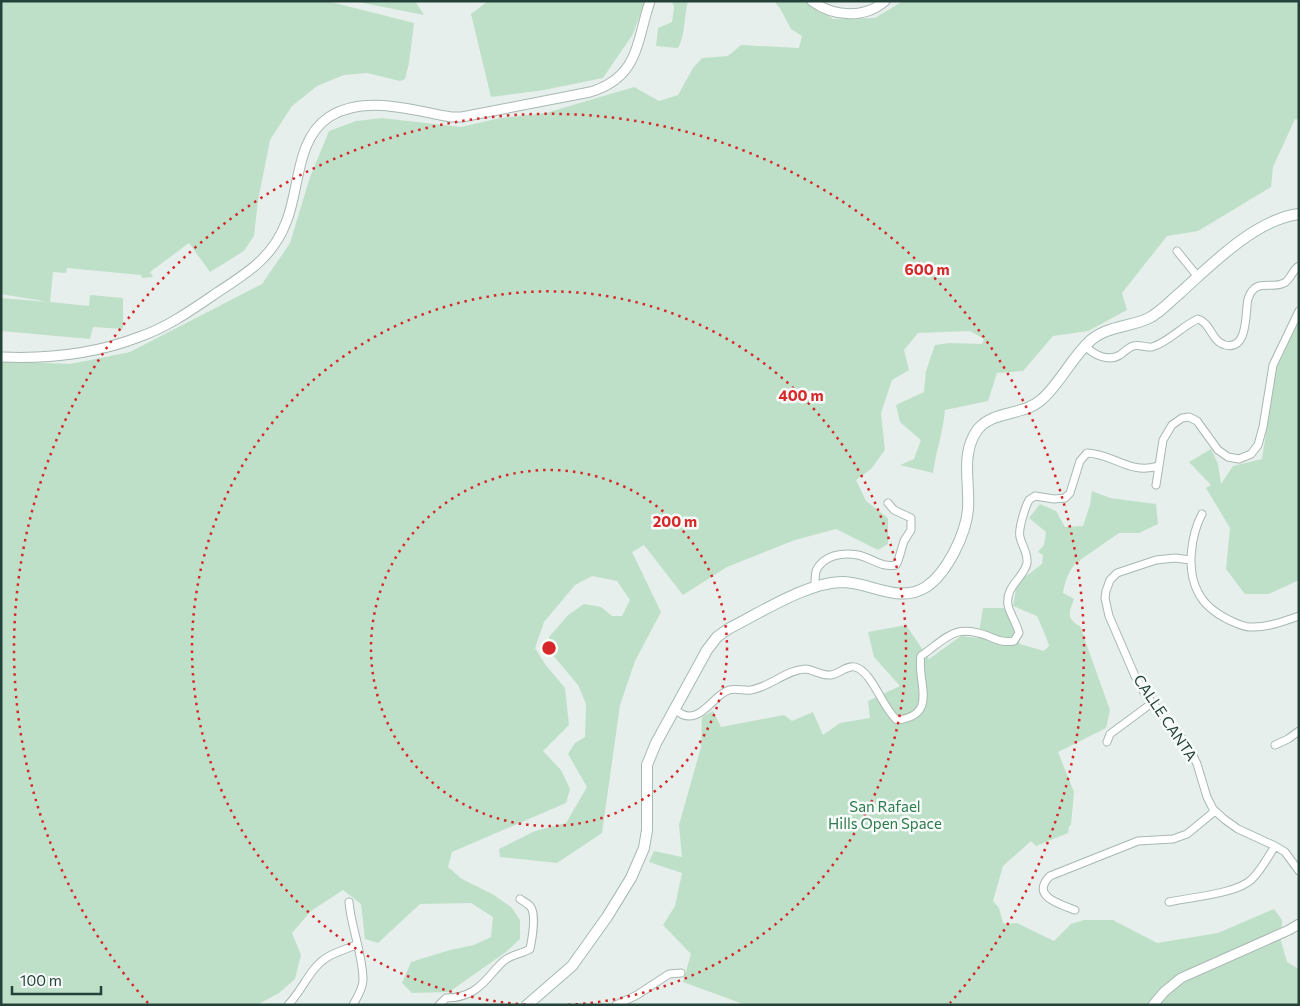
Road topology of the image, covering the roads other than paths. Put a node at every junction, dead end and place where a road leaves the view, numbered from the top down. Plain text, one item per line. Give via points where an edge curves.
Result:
1 (650, 1) edge
2 (812, 1) edge
3 (885, 1) edge
4 (1299, 214) edge
5 (1177, 251) dead end
6 (1299, 266) edge
7 (1198, 277) junction
8 (1299, 311) edge
9 (1085, 346) junction
10 (1, 357) edge
11 (1158, 466) junction
12 (1156, 485) dead end
13 (888, 503) dead end
14 (1202, 514) dead end
15 (1191, 560) junction
16 (815, 587) junction
17 (1299, 616) edge
18 (1152, 703) junction
19 (675, 709) junction
20 (1299, 732) edge
21 (1107, 742) dead end
22 (1275, 745) dead end
23 (1215, 811) junction
24 (1275, 846) junction
25 (1299, 871) edge
26 (520, 899) dead end
27 (349, 902) dead end
28 (1169, 902) dead end
29 (1075, 910) dead end
30 (1299, 924) edge
31 (356, 945) junction
32 (681, 973) dead end
33 (288, 1005) edge
34 (353, 1005) edge
35 (439, 1005) edge
36 (527, 1005) edge
37 (616, 1005) edge
38 (1153, 1005) edge

1 - 10 street via 636,53 623,73 603,88 462,117 368,105 342,110 328,118 311,135 300,165 287,221 271,250 249,272 183,316 140,337 51,358
2 - 3 street via 829,11 850,14 871,10
4 - 7 main road via 1278,219 1246,237
5 - 7 street
6 - 9 street via 1287,282 1259,285 1253,291 1248,299 1245,332 1233,344 1216,340 1198,319 1159,344 1134,346 1113,357 1099,356
7 - 9 main road via 1150,318 1096,336
8 - 11 street via 1273,365 1263,427 1258,445 1251,454 1239,459 1228,457 1218,450 1198,421 1189,417 1172,426 1163,440
9 - 16 main road via 1036,405 997,417 979,428 967,456 966,523 947,566 939,576 912,593 898,594 844,582
11 - 12 street
11 - 19 street via 1135,468 1098,454 1086,453 1065,498 1036,496 1030,500 1021,523 1020,537 1026,550 1027,564 1013,583 1008,605 1019,633 1014,641 1005,643 965,630 950,634 922,656 922,704 907,719 897,720 890,714 876,687 854,666 830,675 819,675 806,669 752,690 727,691 696,715 688,717
13 - 16 street via 894,510 911,518 912,522 896,564 882,565 859,555 835,555 827,558 816,570
14 - 15 street via 1196,526
15 - 17 street via 1198,592 1218,614 1250,627
15 - 18 street, CALLE CANTA via 1156,560 1117,572 1106,591 1107,607 1117,633 1135,676
16 - 19 main road via 717,637 702,657
18 - 21 street via 1110,734
18 - 23 street, CALLE CANTA via 1188,747 1197,764 1206,798
19 - 36 main road via 647,765 647,830 644,848 631,878 572,966
20 - 22 street
23 - 24 street, CALLE CANTA via 1238,829
23 - 29 street via 1187,834 1173,839 1138,841 1050,876 1043,883 1045,895
24 - 25 street, CALLE CANTA via 1285,852
24 - 28 street via 1257,873 1243,886
26 - 35 street via 530,906 534,914 530,949 503,961 473,992 464,997 446,998
27 - 31 street
30 - 38 street via 1181,978
31 - 33 street via 325,958
31 - 34 street via 363,982
32 - 37 street via 669,974

